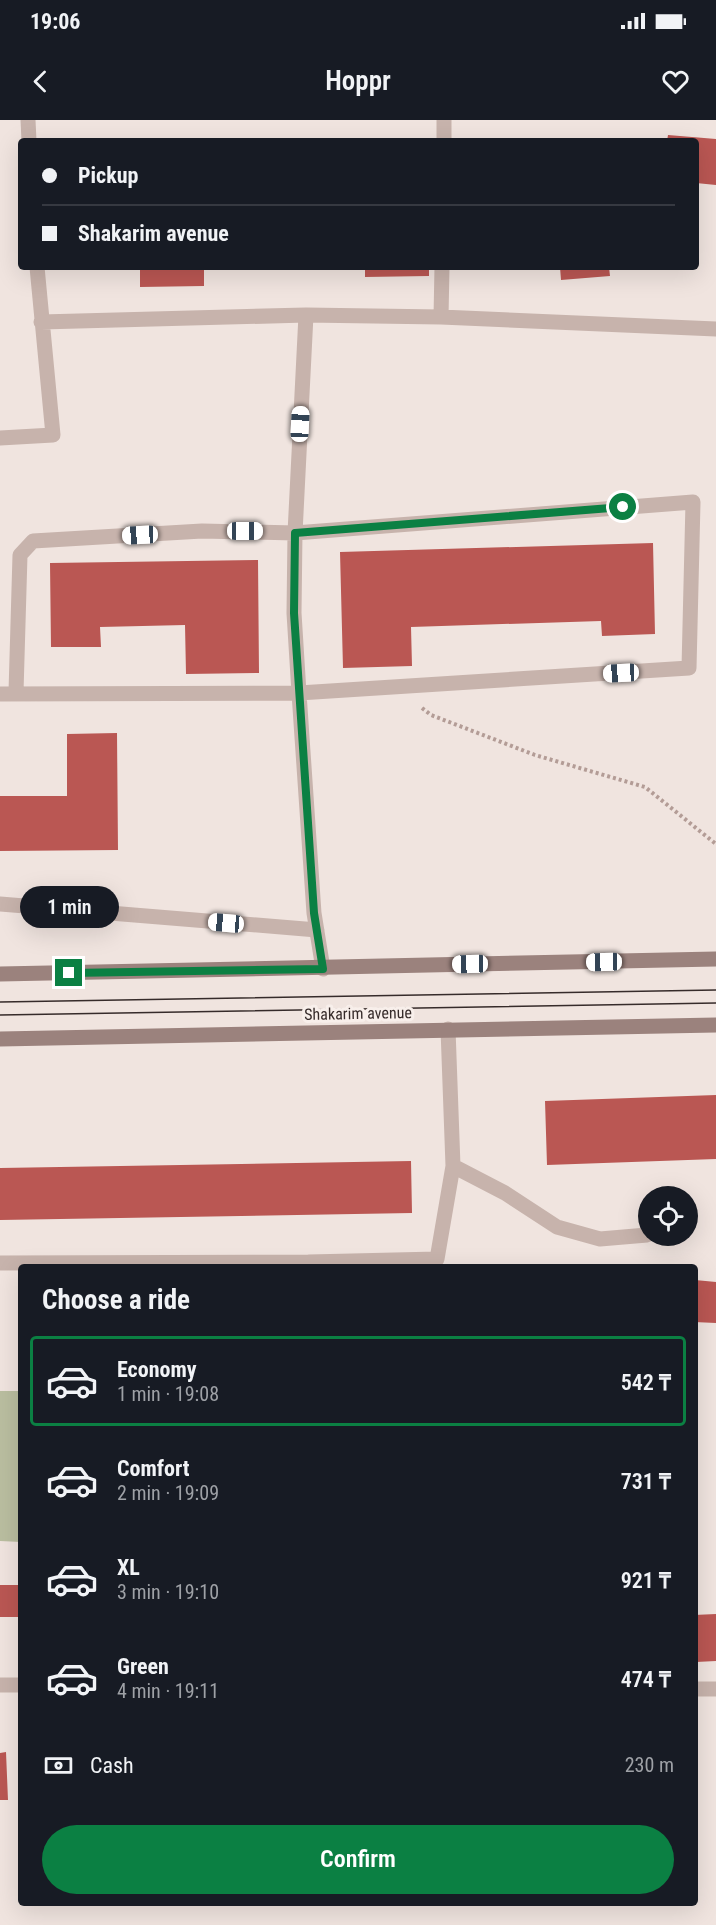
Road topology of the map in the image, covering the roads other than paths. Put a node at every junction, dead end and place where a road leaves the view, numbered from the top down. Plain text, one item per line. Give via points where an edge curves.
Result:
1 (28, 120) edge
2 (444, 120) edge
3 (29, 138) edge
4 (444, 138) edge
5 (37, 270) edge
6 (442, 270) edge
7 (306, 315) junction
8 (441, 317) junction
9 (41, 322) junction
10 (716, 329) edge
11 (0, 438) edge
12 (295, 533) junction
13 (16, 692) junction
14 (299, 693) junction
15 (0, 694) edge
16 (0, 904) edge
17 (317, 930) junction
18 (716, 959) edge
19 (323, 969) junction
20 (0, 974) edge
21 (716, 1025) edge
22 (448, 1029) junction
23 (0, 1038) edge
24 (453, 1166) junction
25 (638, 1236) edge
26 (0, 1263) edge
27 (309, 1264) edge
28 (0, 1685) edge
29 (18, 1685) edge
30 (698, 1689) edge
31 (716, 1689) edge

1 - 3 street
2 - 4 street
5 - 9 street
6 - 8 street
7 - 8 street
7 - 9 street
7 - 12 street
8 - 10 street
9 - 11 street via 53,435
12 - 13 street via 202,531 33,541 20,555
12 - 14 street
12 - 14 street via 693,502 689,668
13 - 14 street
13 - 15 street
14 - 17 street
16 - 17 street
17 - 19 street
18 - 19 main road
19 - 20 main road
21 - 22 main road, Shakarim avenue
22 - 23 main road, Shakarim avenue
22 - 24 street
24 - 25 street via 505,1193 557,1227 600,1239
24 - 27 street via 436,1259
26 - 27 street
28 - 29 street
30 - 31 street

